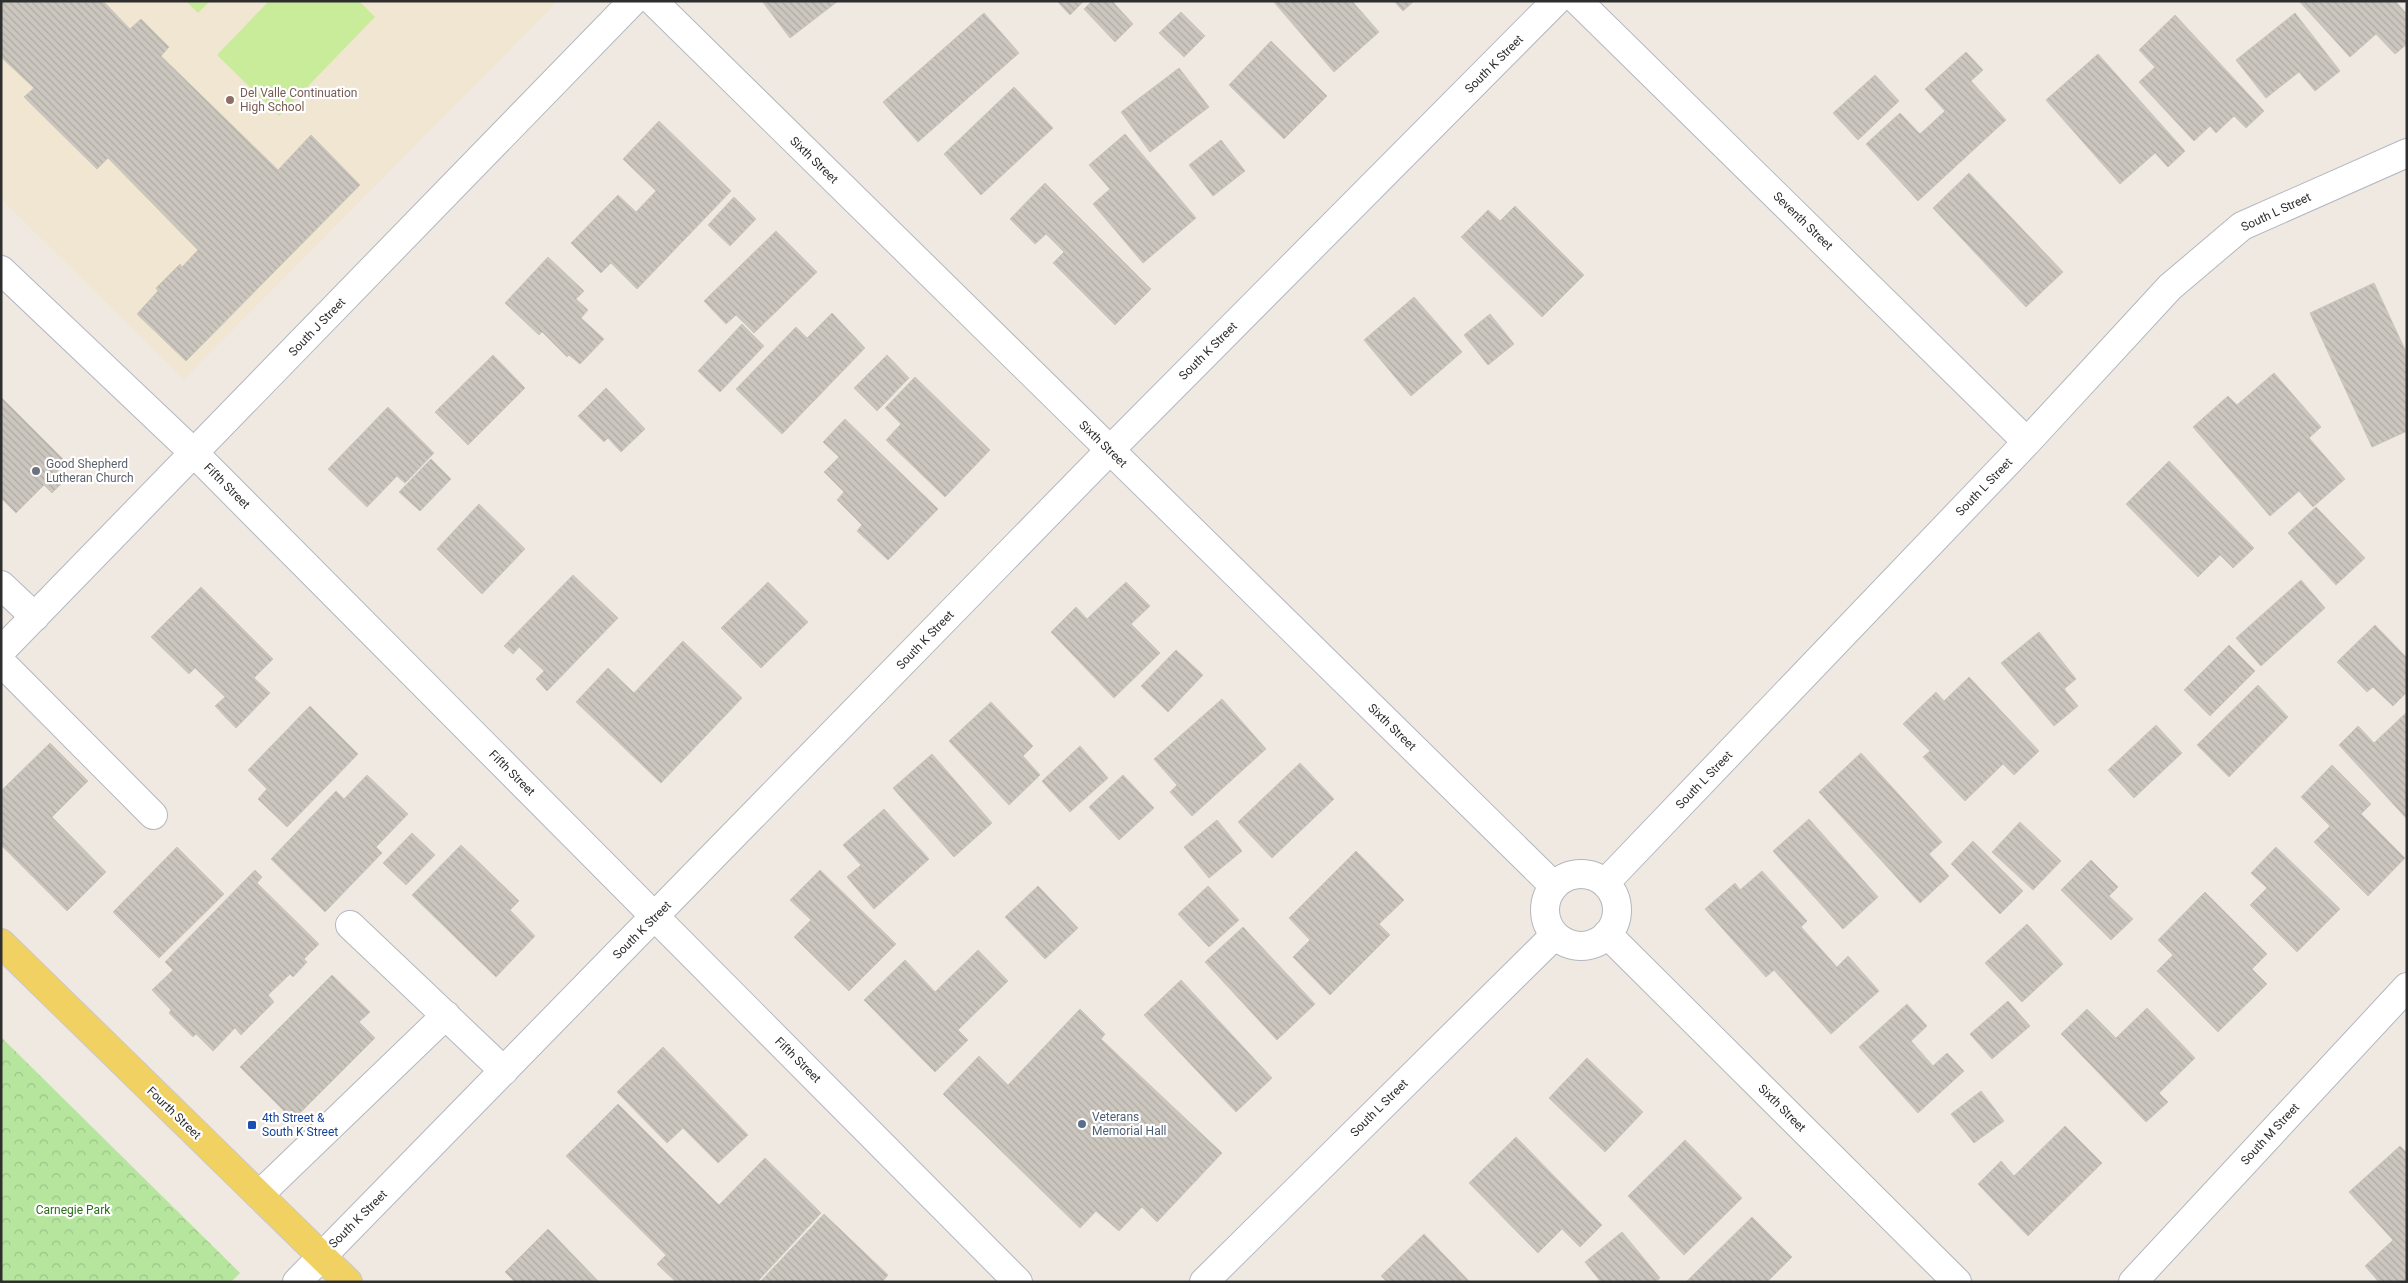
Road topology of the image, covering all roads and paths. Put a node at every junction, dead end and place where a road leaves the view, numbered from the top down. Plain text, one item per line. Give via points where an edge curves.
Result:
1 (632, 1) edge
2 (653, 1) edge
3 (1556, 1) edge
4 (1578, 1) edge
5 (2407, 153) edge
6 (1, 270) edge
7 (2027, 442) junction
8 (1110, 450) junction
9 (195, 454) junction
10 (1, 586) edge
11 (35, 617) junction
12 (1, 652) edge
13 (1, 662) edge
14 (153, 815) dead end
15 (1605, 884) junction
16 (1554, 886) junction
17 (656, 917) junction
18 (350, 924) dead end
19 (1607, 934) junction
20 (1555, 935) junction
21 (1, 943) edge
22 (2407, 987) edge
23 (446, 1015) junction
24 (504, 1071) junction
25 (259, 1195) junction
26 (322, 1256) junction
27 (297, 1282) edge
28 (348, 1282) edge
29 (1018, 1282) edge
30 (1204, 1282) edge
31 (1956, 1282) edge
32 (2133, 1282) edge

1 - 9 street, South J Street
2 - 8 street, Sixth Street
3 - 8 street, South K Street
4 - 7 street, Seventh Street
5 - 7 street, South L Street via 2242,226 2170,287
6 - 9 street, Fifth Street
7 - 15 street, South L Street
8 - 16 street, Sixth Street
8 - 17 street, South K Street
9 - 11 street, South J Street
9 - 17 street, Fifth Street
10 - 11 street
11 - 12 street, South J Street
13 - 14 street
15 - 16 street via 1585,874 1563,878
15 - 19 street via 1616,902 1614,924
16 - 20 street via 1545,905 1545,916
17 - 24 street, South K Street
17 - 29 street, Fifth Street
18 - 23 street
19 - 20 street via 1591,945 1581,946 1562,941
19 - 31 street, Sixth Street
20 - 30 street, South L Street
21 - 25 main road, Fourth Street
22 - 32 street, South M Street
23 - 24 street
23 - 25 street
24 - 26 street, South K Street
25 - 26 main road, Fourth Street
26 - 27 street, South K Street
26 - 28 main road, Fourth Street

